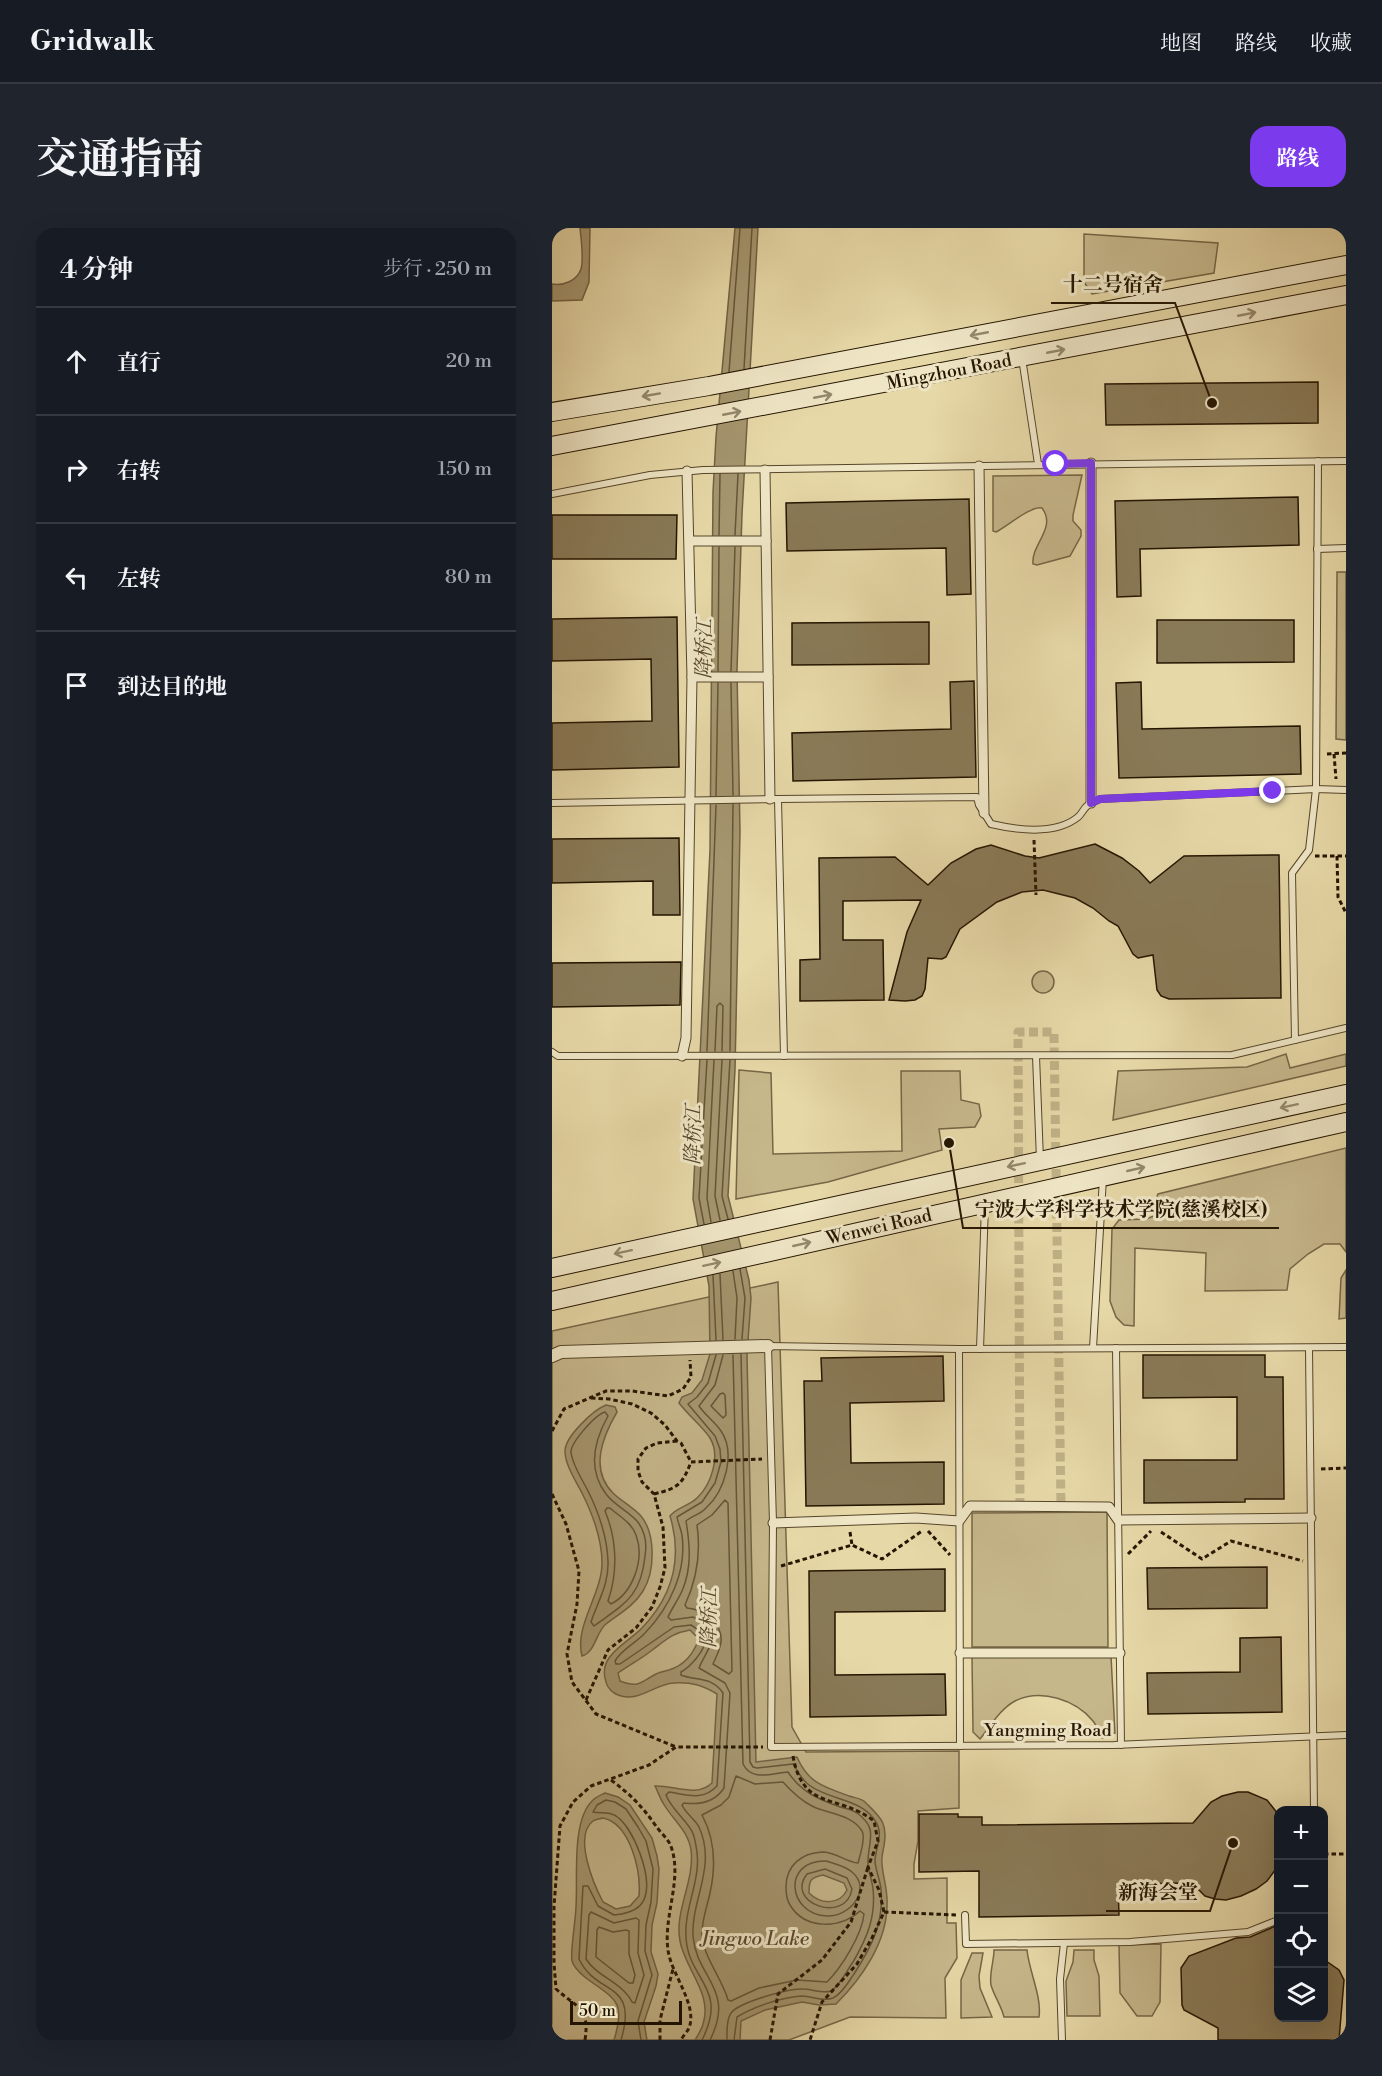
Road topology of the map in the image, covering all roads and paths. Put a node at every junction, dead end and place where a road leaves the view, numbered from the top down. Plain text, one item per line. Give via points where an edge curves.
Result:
1 (1346, 265) edge
2 (1346, 296) edge
3 (1022, 357) junction
4 (552, 412) edge
5 (552, 446) edge
6 (1318, 461) junction
7 (1346, 461) edge
8 (1091, 463) junction
9 (1038, 464) junction
10 (978, 466) junction
11 (765, 470) junction
12 (687, 471) junction
13 (552, 494) edge
14 (690, 541) junction
15 (766, 541) junction
16 (1346, 548) edge
17 (1317, 549) junction
18 (692, 677) junction
19 (768, 677) junction
20 (1346, 753) edge
21 (1334, 754) junction
22 (1316, 755) junction
23 (1316, 789) junction
24 (1336, 790) junction
25 (1346, 790) edge
26 (774, 799) junction
27 (689, 800) junction
28 (552, 803) edge
29 (1091, 803) junction
30 (984, 813) junction
31 (1034, 829) junction
32 (1336, 856) junction
33 (1346, 856) edge
34 (1304, 857) junction
35 (1036, 895) dead end
36 (1346, 913) edge
37 (1346, 1028) edge
38 (1295, 1040) junction
39 (552, 1052) edge
40 (686, 1056) junction
41 (784, 1056) junction
42 (1036, 1056) junction
43 (1346, 1094) edge
44 (1346, 1122) edge
45 (1040, 1160) junction
46 (1103, 1177) junction
47 (986, 1203) junction
48 (552, 1268) edge
49 (552, 1300) edge
50 (767, 1346) junction
51 (1346, 1347) edge
52 (695, 1348) junction
53 (1093, 1348) junction
54 (1116, 1348) junction
55 (1310, 1348) junction
56 (959, 1349) junction
57 (980, 1349) junction
58 (552, 1356) edge
59 (587, 1398) junction
60 (552, 1431) edge
61 (677, 1442) junction
62 (760, 1459) dead end
63 (692, 1462) junction
64 (1346, 1468) edge
65 (1311, 1469) junction
66 (552, 1494) edge
67 (654, 1494) junction
68 (1311, 1518) junction
69 (1118, 1520) junction
70 (959, 1521) junction
71 (772, 1523) junction
72 (1119, 1563) junction
73 (1312, 1563) junction
74 (960, 1565) junction
75 (772, 1569) junction
76 (960, 1653) junction
77 (1120, 1653) junction
78 (586, 1700) junction
79 (1346, 1736) edge
80 (1313, 1737) junction
81 (1121, 1745) junction
82 (960, 1746) junction
83 (676, 1747) junction
84 (763, 1747) dead end
85 (791, 1747) junction
86 (611, 1780) junction
87 (1314, 1806) edge
88 (1328, 1854) edge
89 (1346, 1854) edge
90 (868, 1867) junction
91 (884, 1911) junction
92 (965, 1916) joint
93 (1274, 1922) edge
94 (1064, 1942) junction
95 (673, 1969) junction
96 (585, 2040) edge
97 (660, 2040) edge
98 (681, 2040) edge
99 (770, 2040) edge
100 (810, 2040) edge
101 (1062, 2040) edge

1 -> 4 main road, Mingzhou Road via 709,386
3 -> 2 main road, Mingzhou Road
5 -> 3 main road, Mingzhou Road
3 - 9 lane
6 - 7 lane
6 - 8 lane
6 - 17 lane
8 - 9 lane
8 - 29 street
9 - 10 lane
10 - 11 lane
10 - 30 street
11 - 12 lane
11 - 15 street
12 - 13 lane
12 - 14 street
14 - 15 street
14 - 18 street
15 - 19 street
16 - 17 lane
17 - 22 lane
18 - 19 street
18 - 27 street
19 - 26 street
20 - 21 path
21 - 22 path
21 - 24 path
22 - 23 lane
23 - 24 lane
23 - 29 lane via 1100,799
23 - 34 lane via 1310,850
24 - 25 lane
26 - 27 lane
26 - 30 lane via 977,797
26 - 41 lane
27 - 28 lane
27 - 40 street
29 - 31 lane via 1064,826
30 - 31 lane via 991,824
31 - 35 path
32 - 33 path
32 - 34 path
32 - 36 path via 1338,897
34 - 38 lane via 1292,873
37 - 38 lane
38 - 42 lane via 1232,1055
39 - 40 lane via 558,1056
40 - 41 lane
41 - 42 lane
42 - 45 lane
43 -> 45 main road, Wenwei Road
46 -> 44 main road, Wenwei Road
45 -> 48 main road, Wenwei Road
46 - 47 main road, Wenwei Road
46 - 53 lane
49 -> 47 main road, Wenwei Road
47 - 57 lane
50 - 52 street
50 - 56 lane
50 - 71 lane
51 - 55 lane
52 - 58 street via 561,1352
52 - 59 path via 691,1377 682,1389 668,1396 606,1391
53 - 54 lane
53 - 57 lane
54 - 55 lane
54 - 69 lane
55 - 65 lane
56 - 57 lane
56 - 70 lane
59 - 60 path via 564,1409
59 - 61 path via 609,1398 651,1413
61 - 63 path
61 - 67 path via 657,1443 646,1448 638,1459 642,1482
62 - 63 path
63 - 67 path via 678,1486
64 - 65 path
65 - 68 lane
66 - 78 path via 566,1524 579,1571 567,1654 572,1682
67 - 78 path via 663,1527 664,1568 660,1587 652,1607 636,1628 608,1650
68 - 69 street
68 - 73 lane
69 - 70 street via 1109,1507 970,1506
69 - 72 lane
70 - 71 street via 916,1518
70 - 74 lane
71 - 75 lane
72 - 73 path via 1155,1527 1202,1559 1231,1541
72 - 77 lane
73 - 80 lane
74 - 75 path via 926,1528 882,1558 852,1545
74 - 76 lane
75 - 85 lane, Yangming Road via 771,1747
76 - 77 street
76 - 82 lane
77 - 81 lane
78 - 83 path via 596,1714
79 - 80 lane, Yangming Road
80 - 81 lane, Yangming Road
80 - 87 lane
81 - 82 lane, Yangming Road
82 - 85 lane, Yangming Road
83 - 84 path
83 - 86 path via 649,1765
85 - 90 path via 795,1769 805,1788 873,1821 878,1841
86 - 95 path via 644,1808 669,1843 674,1858 667,1931
86 - 96 path via 591,1786 573,1802 560,1826 554,1906 556,1989 583,2010
88 - 89 path
90 - 91 path
90 - 99 path via 851,1923 822,1960 778,1994
91 - 92 path
91 - 100 path via 857,1964 822,2002
92 - 94 lane via 966,1944
93 - 94 lane via 1248,1932 1130,1942
94 - 101 lane via 1060,1979
95 - 97 path via 660,2020
95 - 98 path via 690,2008 689,2027

